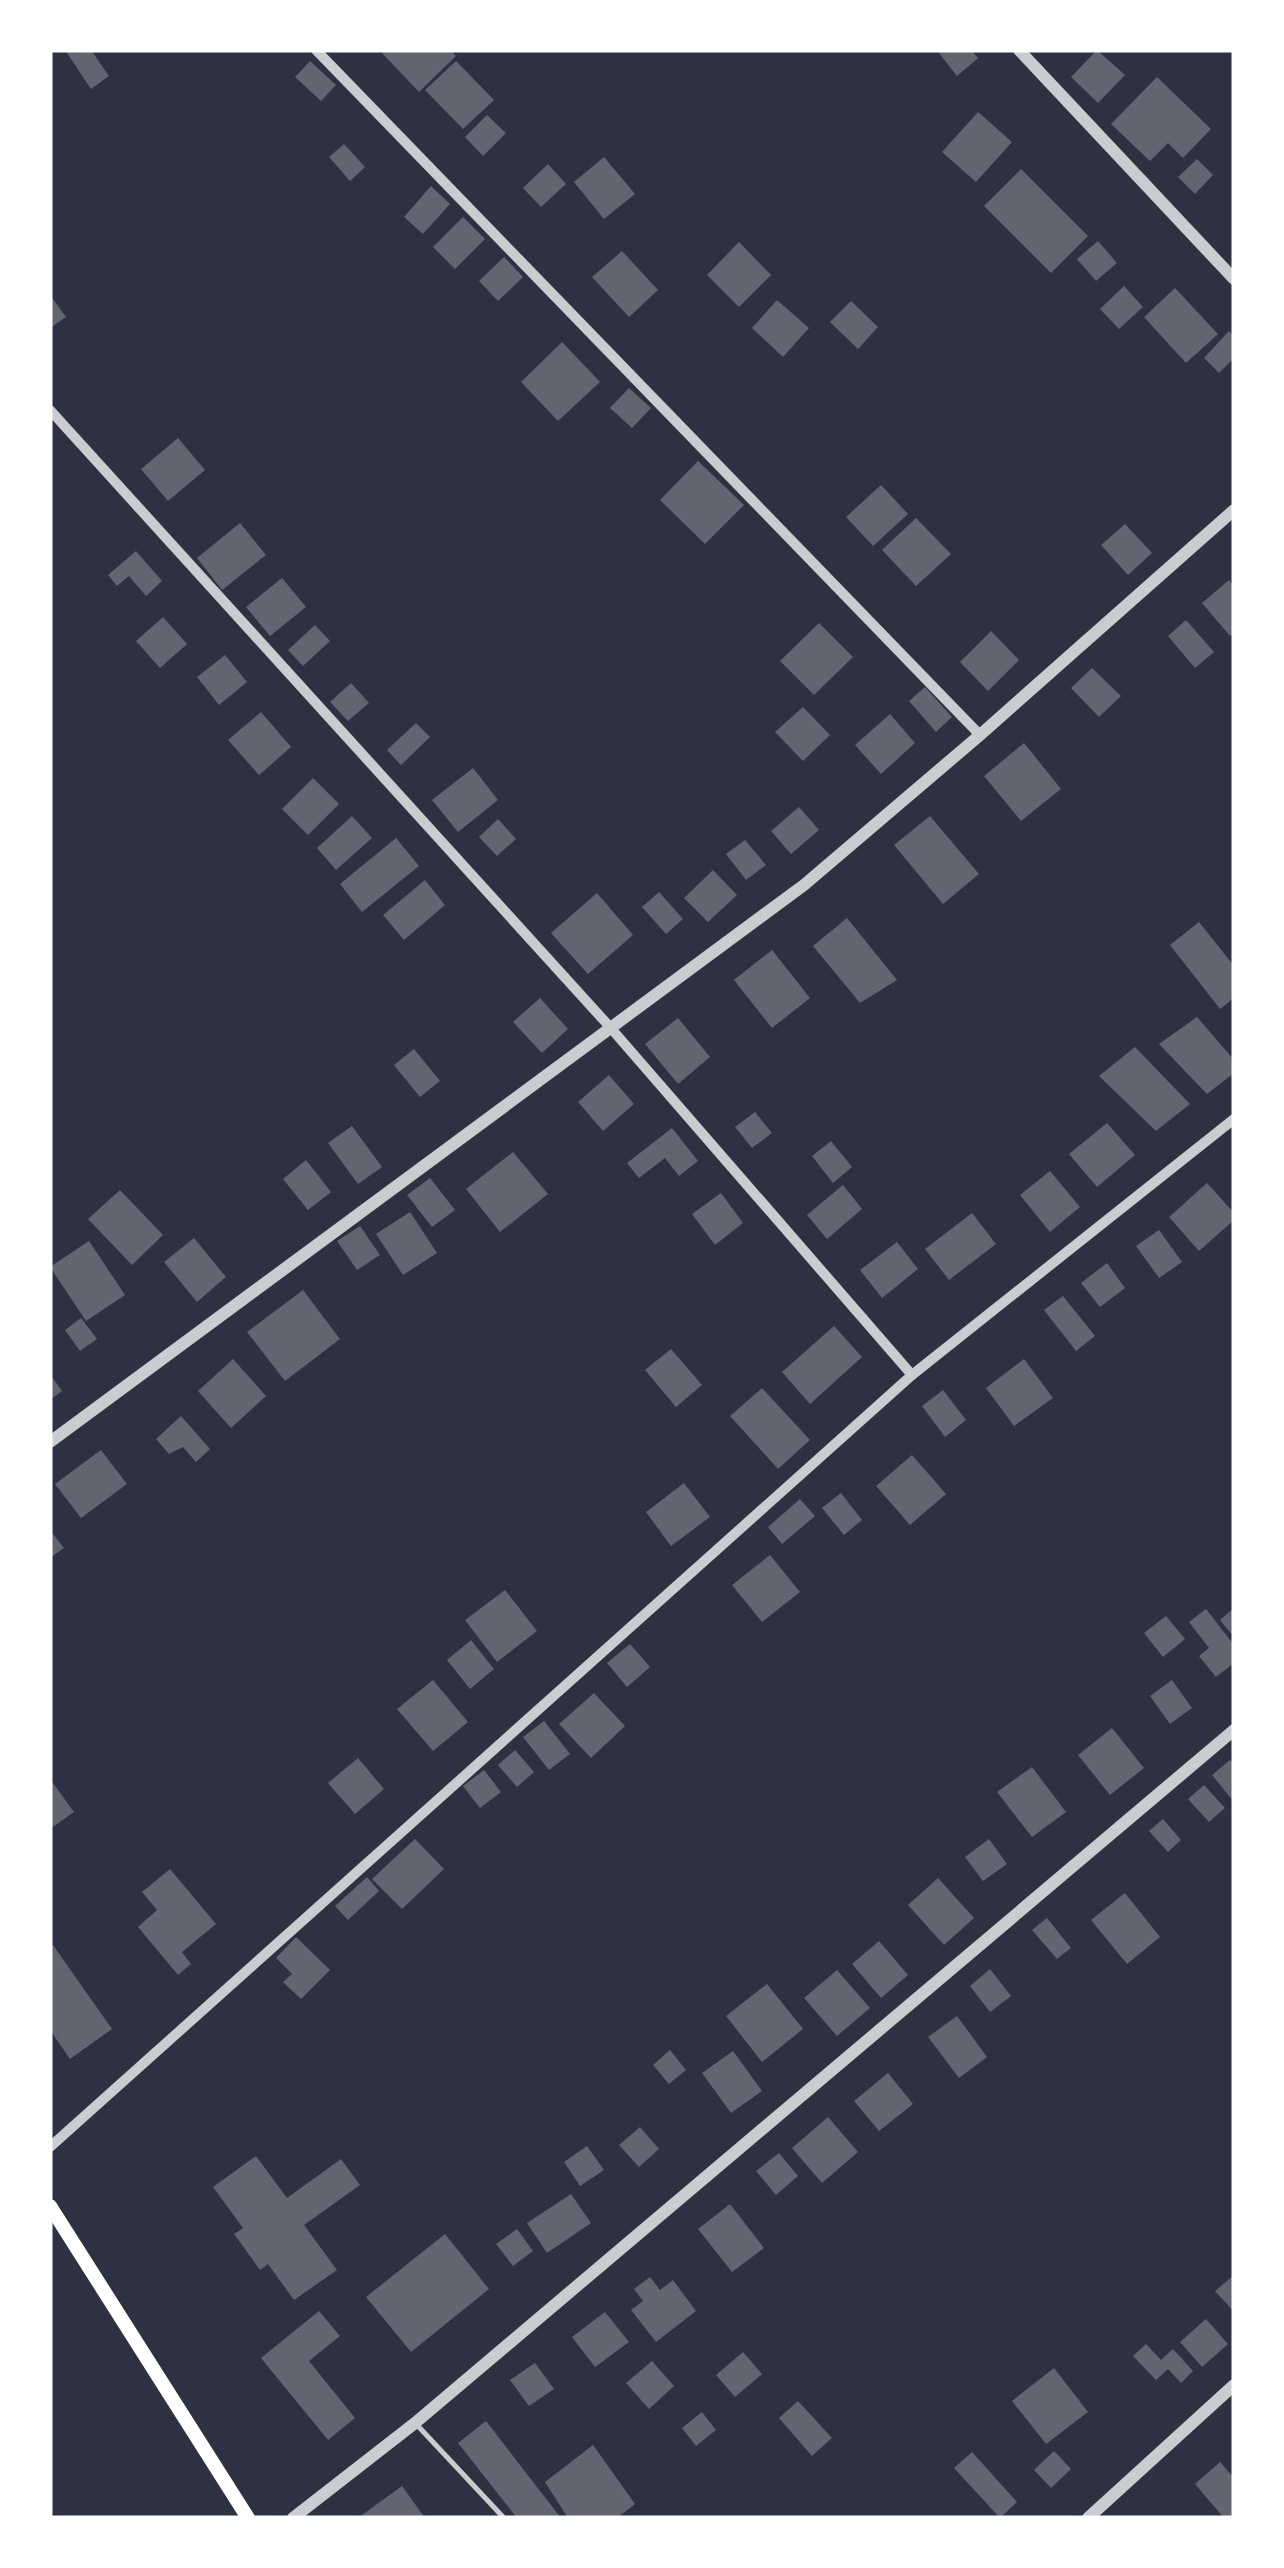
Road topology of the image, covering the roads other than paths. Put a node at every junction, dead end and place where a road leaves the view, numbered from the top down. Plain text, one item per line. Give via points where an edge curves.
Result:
1 (316, 50) edge
2 (1020, 50) edge
3 (1234, 279) edge
4 (50, 410) edge
5 (1234, 510) edge
6 (980, 735) junction
7 (609, 1026) junction
8 (1234, 1119) edge
9 (912, 1375) junction
10 (50, 1442) edge
11 (1234, 1730) edge
12 (50, 2147) edge
13 (50, 2206) edge
14 (1234, 2385) edge
15 (415, 2423) junction
16 (248, 2518) edge
17 (293, 2518) edge
18 (504, 2518) edge
19 (1088, 2518) edge

1 - 6 street
2 - 3 street
4 - 7 street
5 - 6 street
6 - 7 street via 804,884
7 - 9 street
7 - 10 street
8 - 9 street
9 - 12 street
11 - 15 street
13 - 16 main road
14 - 19 street
15 - 17 street
15 - 18 lane

